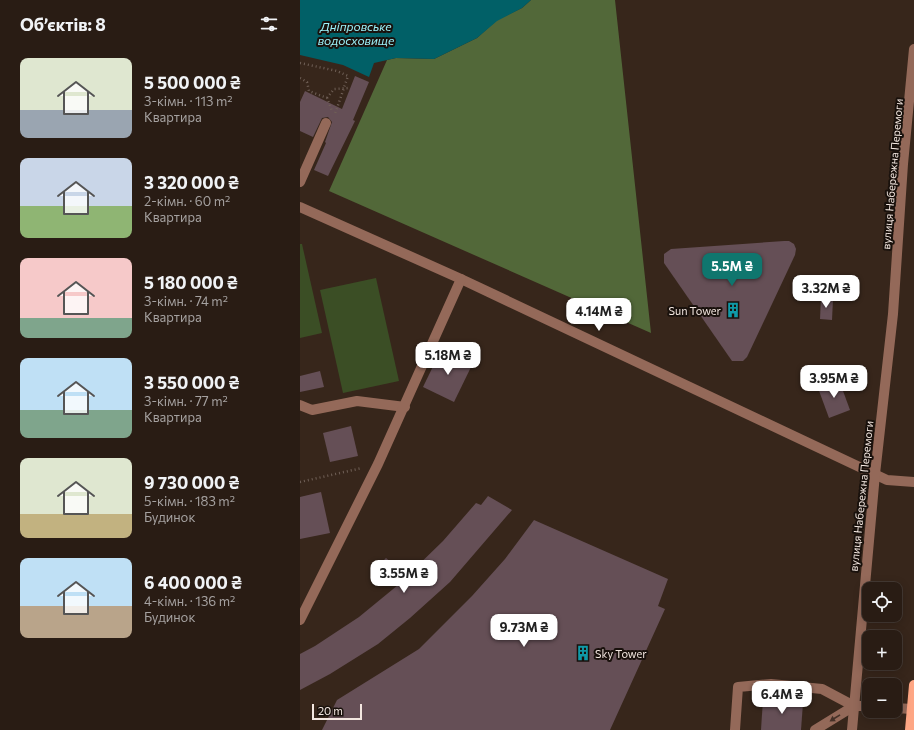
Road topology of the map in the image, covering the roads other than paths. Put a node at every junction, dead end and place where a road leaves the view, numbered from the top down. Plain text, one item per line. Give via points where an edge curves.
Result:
1 (914, 49) edge
2 (326, 123) dead end
3 (300, 182) edge
4 (300, 207) edge
5 (461, 279) junction
6 (300, 405) edge
7 (405, 407) junction
8 (874, 474) junction
9 (914, 482) edge
10 (300, 620) edge
11 (914, 686) edge
12 (854, 706) junction
13 (862, 706) edge
14 (902, 708) edge
15 (912, 709) junction
16 (735, 730) edge
17 (815, 730) edge
18 (852, 730) edge
19 (910, 730) edge

1 - 8 street, вулиця Набережна Перемоги via 893,314
2 - 3 street
4 - 5 street
5 - 7 street
5 - 8 street
6 - 7 street via 312,410 357,402
7 - 10 street
8 - 9 street via 886,480
8 - 12 street, вулиця Набережна Перемоги
11 - 15 main road
12 - 13 street
12 - 16 street via 822,689 771,684 738,687
12 -> 17 street
12 - 18 street, вулиця Набережна Перемоги
14 - 15 street
15 - 19 main road

